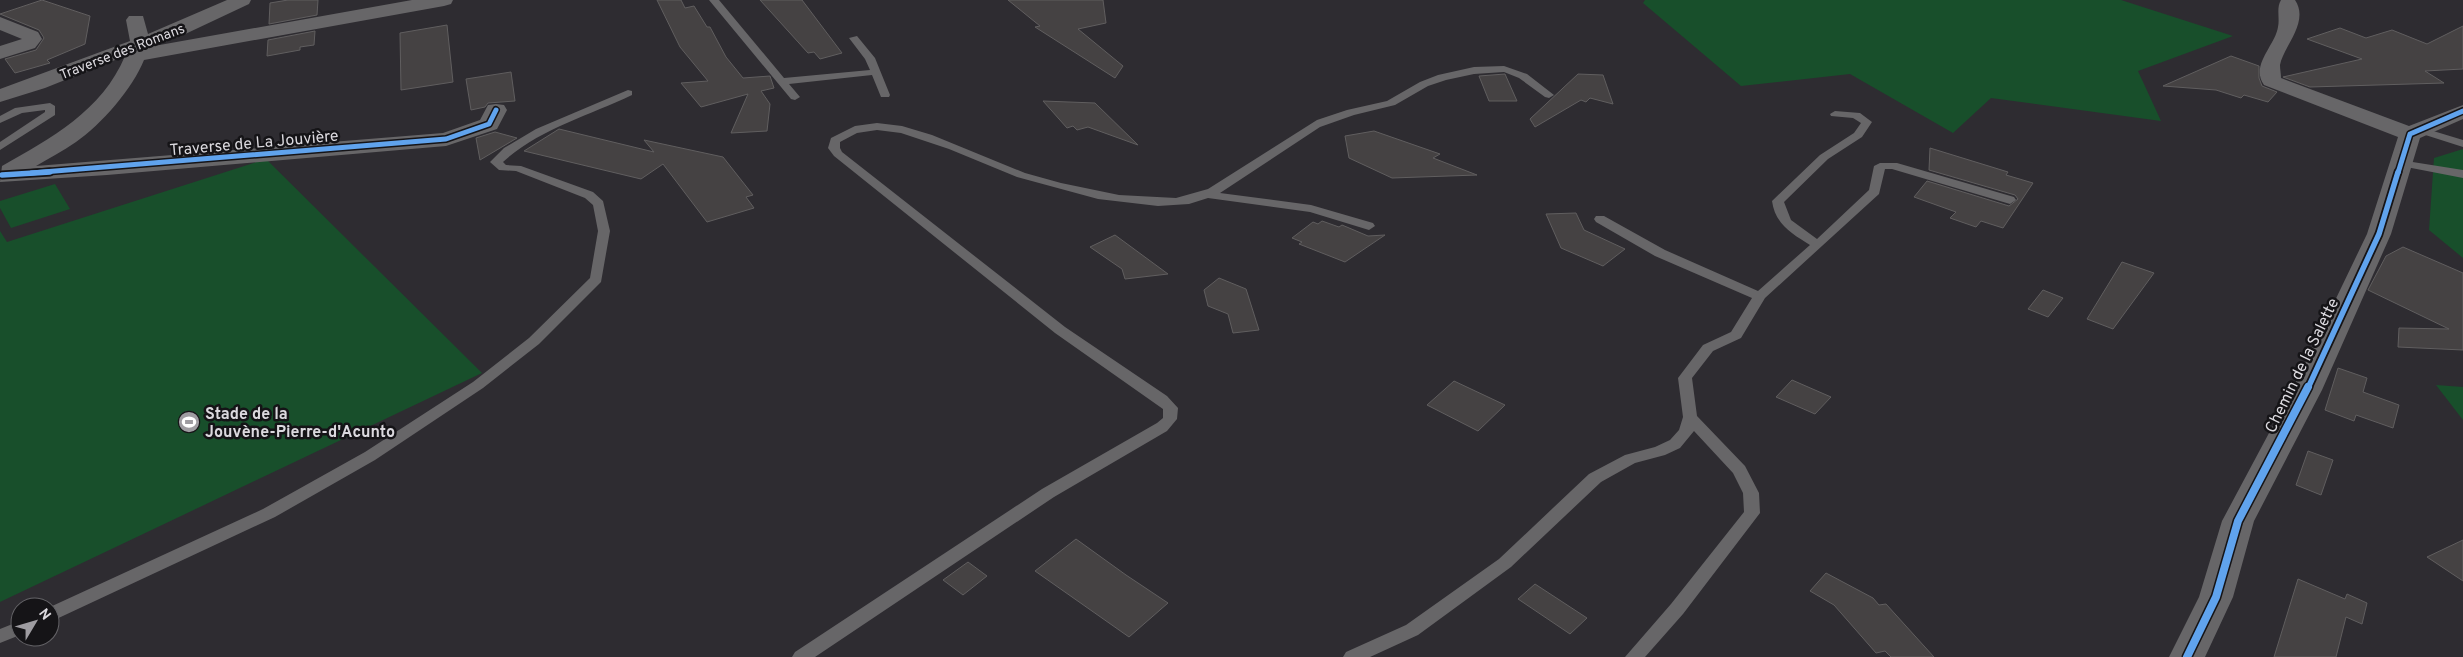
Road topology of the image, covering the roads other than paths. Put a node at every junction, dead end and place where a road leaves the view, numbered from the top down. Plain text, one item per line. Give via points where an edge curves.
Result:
1 (242, 0) edge
2 (444, 0) edge
3 (714, 0) edge
4 (397, 4) edge
5 (2288, 4) dead end
6 (0, 22) edge
7 (854, 38) dead end
8 (138, 49) junction
9 (0, 54) edge
10 (106, 56) junction
11 (876, 72) junction
12 (782, 81) junction
13 (111, 93) junction
14 (628, 93) dead end
15 (885, 94) dead end
16 (1550, 95) dead end
17 (0, 96) edge
18 (795, 97) dead end
19 (496, 110) dead end
20 (2463, 111) edge
21 (1835, 114) dead end
22 (0, 120) edge
23 (2415, 132) junction
24 (2463, 144) edge
25 (0, 148) edge
26 (2400, 163) junction
27 (2463, 174) edge
28 (1, 175) edge
29 (1210, 195) junction
30 (2010, 200) dead end
31 (1600, 219) dead end
32 (1369, 226) dead end
33 (1818, 245) junction
34 (1760, 296) junction
35 (1690, 417) junction
36 (60, 610) edge
37 (802, 657) edge
38 (1352, 657) edge
39 (1634, 657) edge
40 (2187, 657) edge

1 - 8 street, Traverse des Romans
2 - 4 street
3 - 12 lane
4 - 8 street
5 - 23 street via 2288,28 2270,65 2272,81
6 - 9 street via 32,39 28,44
7 - 11 lane via 870,58
8 - 10 street, Traverse des Romans
8 - 10 street via 133,12 130,31
8 - 13 street via 127,76
10 - 13 street via 113,67
10 - 17 street, Traverse des Romans
11 - 12 lane
11 - 15 lane
12 - 18 lane
13 - 28 street via 69,137
14 - 36 lane via 569,118 506,151 496,162 503,168 516,168 589,195 599,204 604,232 596,279 534,341 478,385 370,456 269,513
16 - 29 lane via 1528,77 1504,69 1454,74 1424,84 1392,102 1314,125
19 - 28 street, Traverse de La Jouvière via 489,124 446,139
20 - 23 street
21 - 33 lane via 1856,115 1867,122 1858,136 1824,157 1778,201 1784,220
22 - 25 lane via 19,110 50,106 51,113
23 - 24 lane
23 - 26 street, Chemin de la Salette
26 - 27 lane
26 - 40 street, Chemin de la Salette via 2380,234 2307,390 2238,522 2216,597
29 - 32 lane via 1311,209
29 - 37 lane via 1174,202 1130,200 1067,188 1021,175 970,156 942,141 907,131 858,129 835,140 834,148 854,166 1060,330 1171,408 1170,419 1162,427 1048,494
30 - 33 lane via 1893,165 1880,166 1875,191
31 - 34 lane via 1660,253
33 - 34 lane
34 - 35 lane via 1736,335 1708,348 1685,378
35 - 38 lane via 1686,432 1675,444 1630,459 1595,478 1505,562 1412,630
35 - 39 lane via 1739,470 1751,493 1752,513 1677,609

